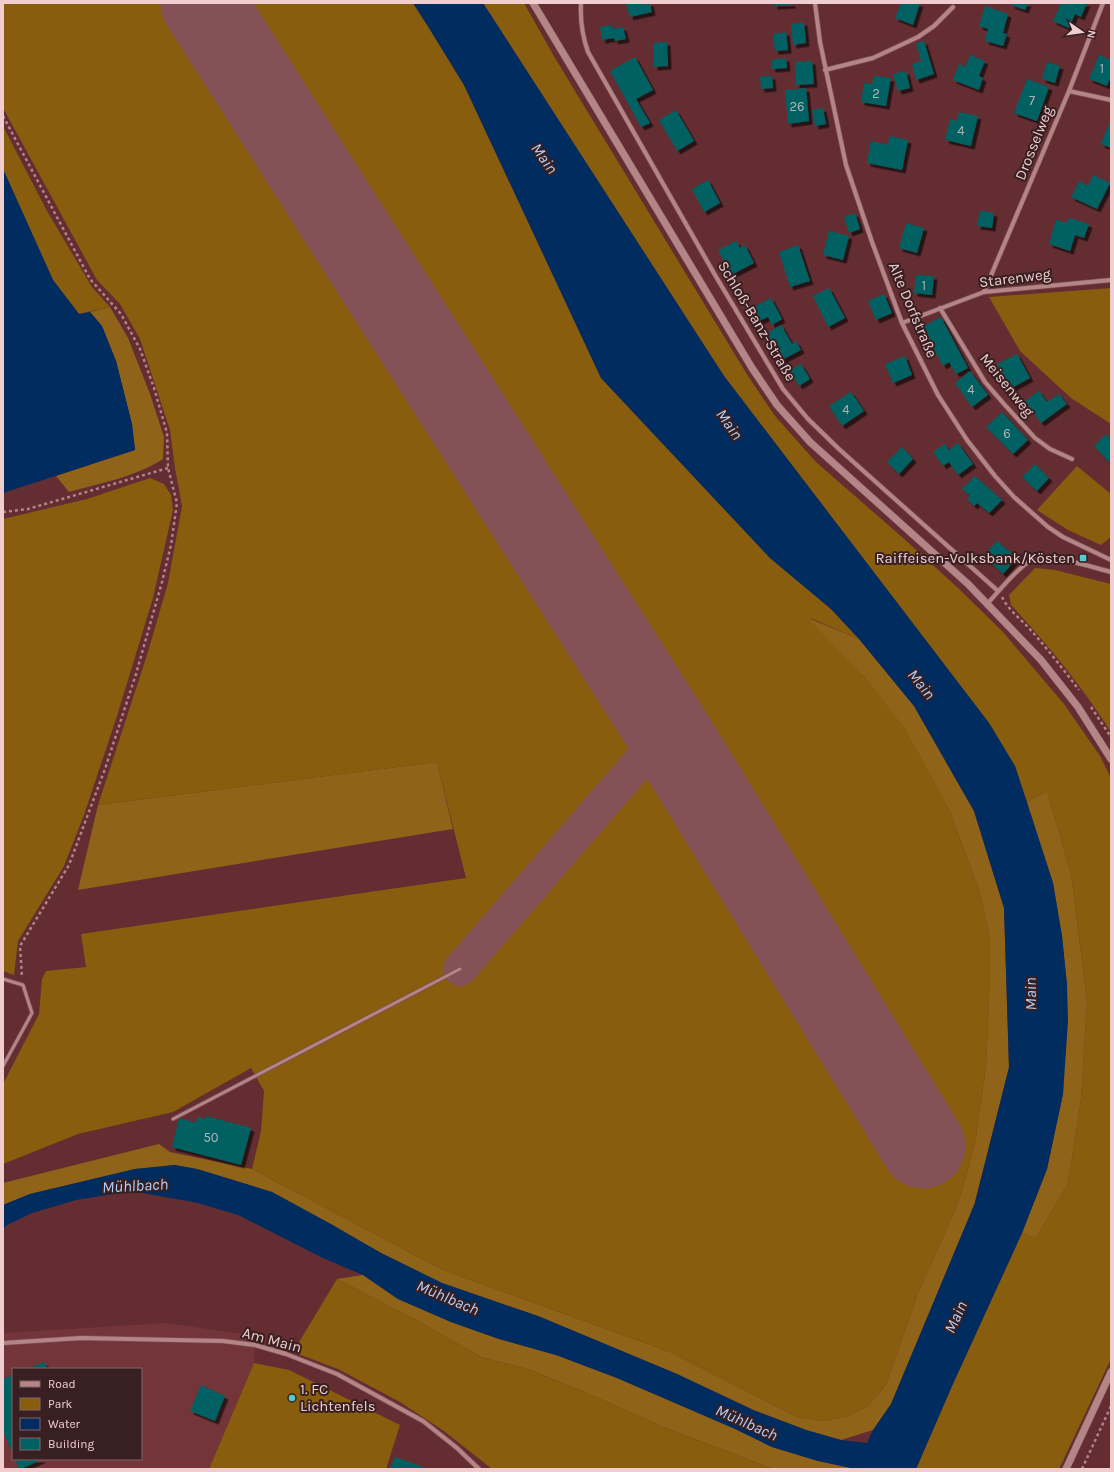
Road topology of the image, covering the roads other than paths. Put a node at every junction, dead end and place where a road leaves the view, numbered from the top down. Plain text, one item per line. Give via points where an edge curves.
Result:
1 (533, 3) edge
2 (581, 3) edge
3 (815, 3) edge
4 (1103, 3) edge
5 (953, 7) dead end
6 (825, 70) junction
7 (1069, 91) junction
8 (1111, 100) edge
9 (1111, 280) edge
10 (984, 292) junction
11 (940, 308) junction
12 (902, 323) junction
13 (1072, 459) dead end
14 (1111, 560) edge
15 (1111, 572) edge
16 (998, 592) junction
17 (988, 603) junction
18 (1111, 759) edge
19 (460, 969) dead end
20 (3, 979) edge
21 (3, 1066) edge
22 (173, 1118) dead end
23 (3, 1343) edge
24 (1111, 1372) edge
25 (479, 1469) edge
26 (1066, 1469) edge

1 - 17 street via 752,368 777,405 826,457
2 - 16 street, Schloß-Banz-Straße via 580,22 588,52 783,389 808,419 840,450
3 - 6 street, Alte Dorfstraße
4 - 7 street, Drosselweg
5 - 6 street via 934,26 918,37 873,58
6 - 12 street, Alte Dorfstraße via 846,165
7 - 8 street
7 - 10 street, Drosselweg
9 - 10 street, Starenweg
10 - 11 street, Starenweg
11 - 12 street, Starenweg
11 - 13 street, Meisenweg via 985,382 1035,438 1050,449
12 - 14 street, Alte Dorfstraße via 938,395 967,440 995,476 1048,527
15 - 16 street via 1040,558 1028,563
16 - 17 street
17 - 18 street via 1041,660 1078,707
19 - 22 lane
20 - 21 lane via 23,986 32,1013
23 - 25 street, Am Main via 81,1338 223,1341 255,1345 337,1374 423,1421
24 - 26 street

